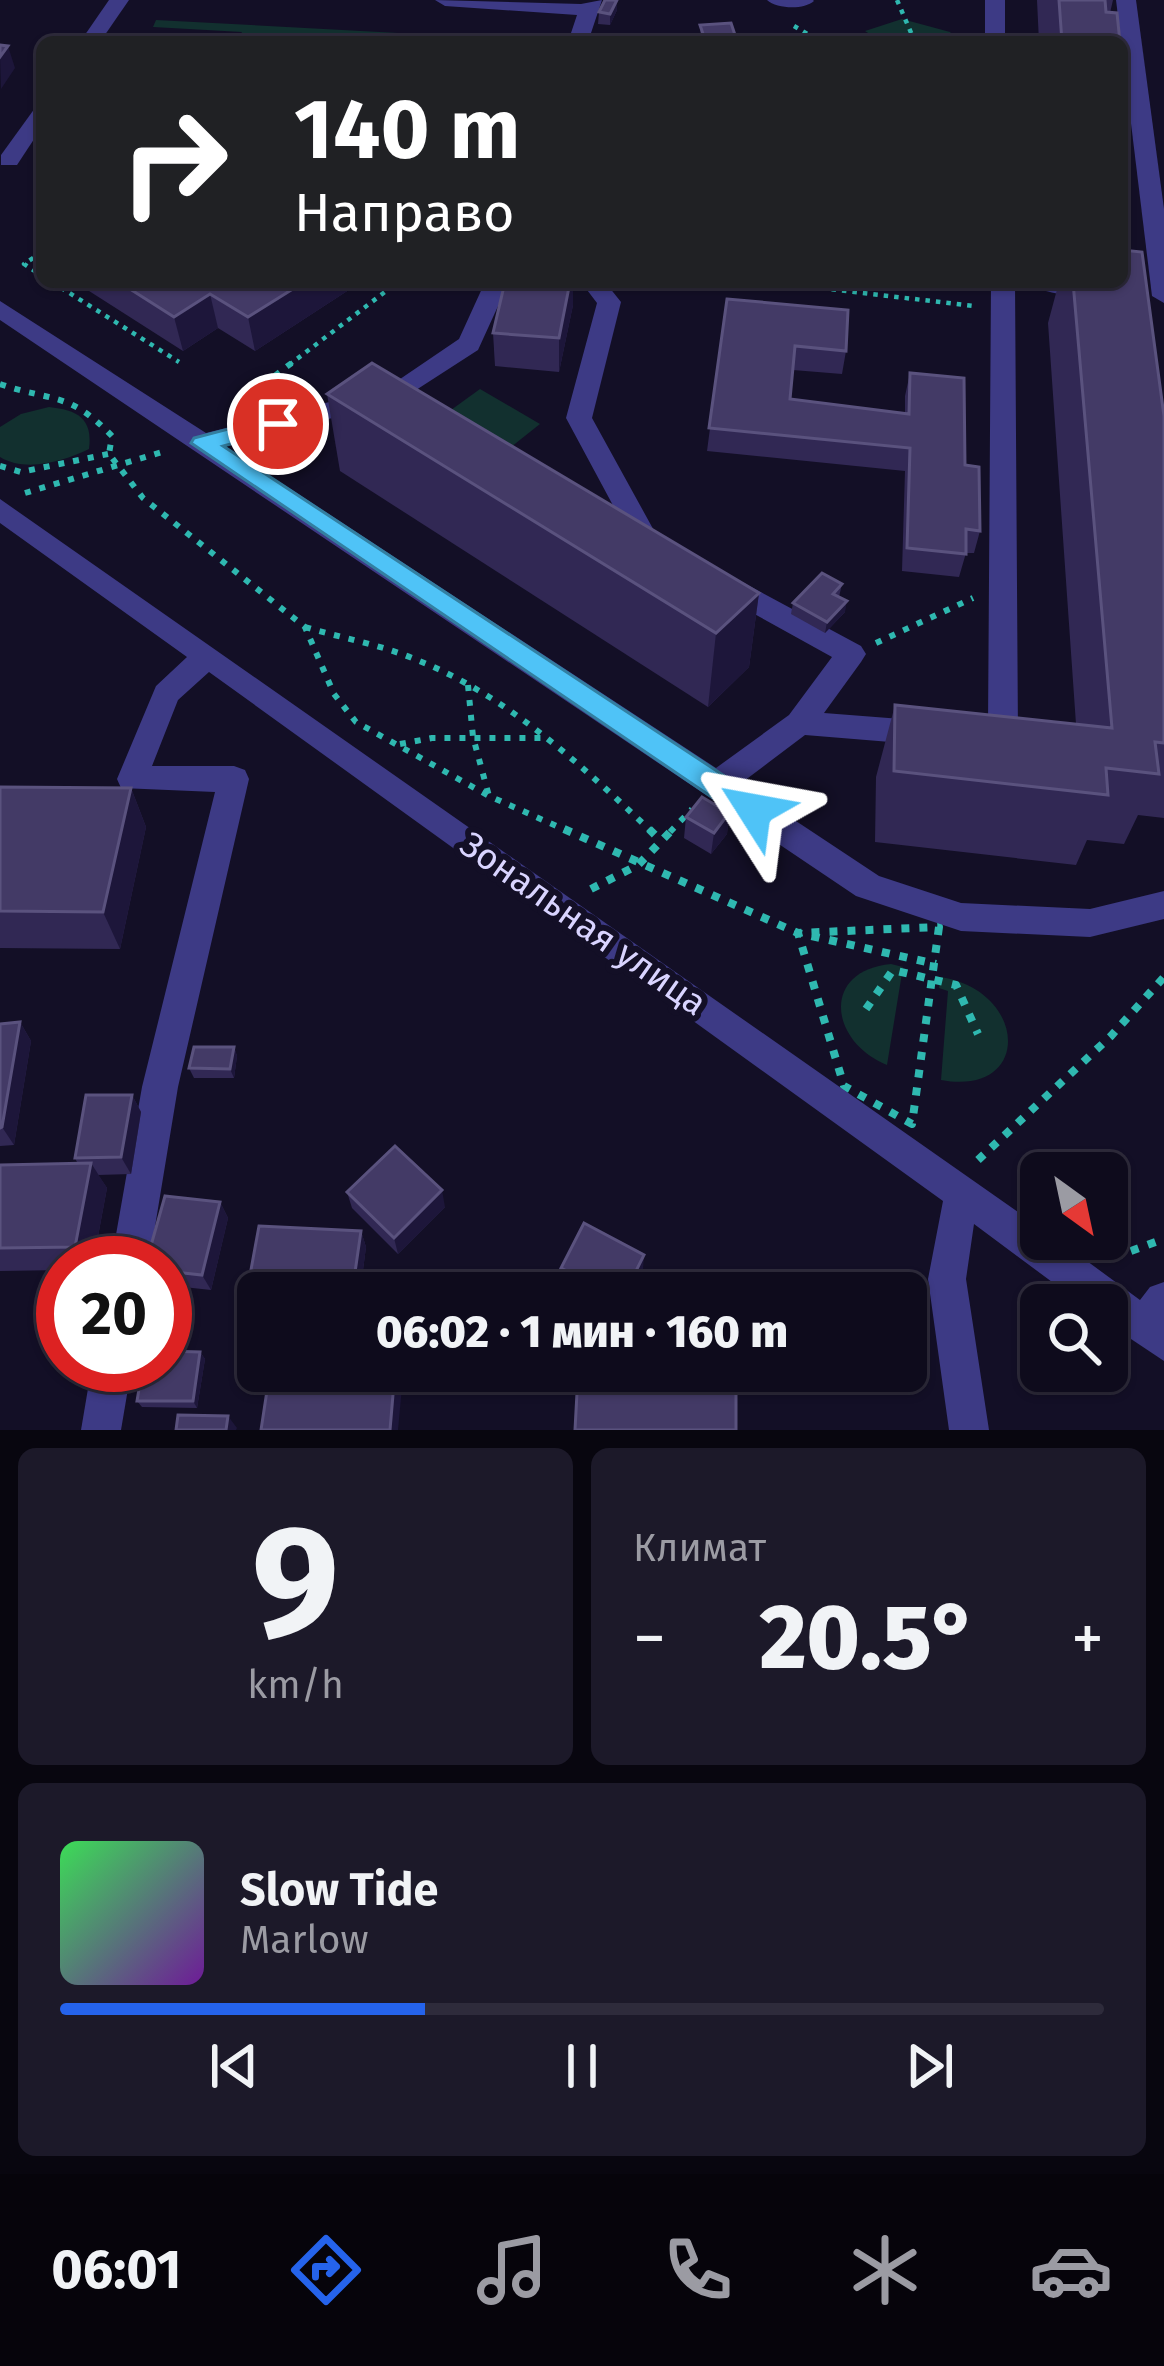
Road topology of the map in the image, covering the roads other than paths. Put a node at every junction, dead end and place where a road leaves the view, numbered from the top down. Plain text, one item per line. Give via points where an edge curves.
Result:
1 (119, 0) edge
2 (446, 0) edge
3 (777, 0) edge
4 (995, 0) edge
5 (1126, 0) edge
6 (804, 2) edge
7 (591, 5) edge
8 (94, 36) edge
9 (580, 36) edge
10 (995, 36) edge
11 (1128, 36) edge
12 (1128, 38) edge
13 (36, 120) edge
14 (1134, 152) edge
15 (3, 162) edge
16 (493, 288) edge
17 (597, 288) edge
18 (1098, 288) edge
19 (1164, 295) edge
20 (1003, 296) edge
21 (0, 309) edge
22 (202, 443) junction
23 (0, 509) edge
24 (608, 520) edge
25 (647, 543) junction
26 (207, 656) junction
27 (800, 723) junction
28 (716, 785) junction
29 (1164, 905) edge
30 (969, 1179) junction
31 (135, 1236) edge
32 (1157, 1323) edge
33 (107, 1392) edge
34 (101, 1430) edge
35 (969, 1430) edge

1 - 8 street
2 - 7 street
3 - 6 street
4 - 10 street
5 - 11 street
7 - 9 street
12 - 14 street
13 - 15 street
14 - 19 street
16 - 22 street via 469,344 400,401
17 - 25 street via 609,302 579,418
18 - 19 street
20 - 27 street via 1003,739
21 - 22 street
22 - 28 street
23 - 26 street, Зональная улица
24 - 25 street
25 - 27 street via 851,654
26 - 30 street, Зональная улица
26 - 31 street via 166,694 133,779 234,778 160,1087
27 - 28 street
28 - 29 street via 868,886 961,917 1090,923
30 - 32 street, Зональная улица
30 - 35 street via 946,1279
33 - 34 street

